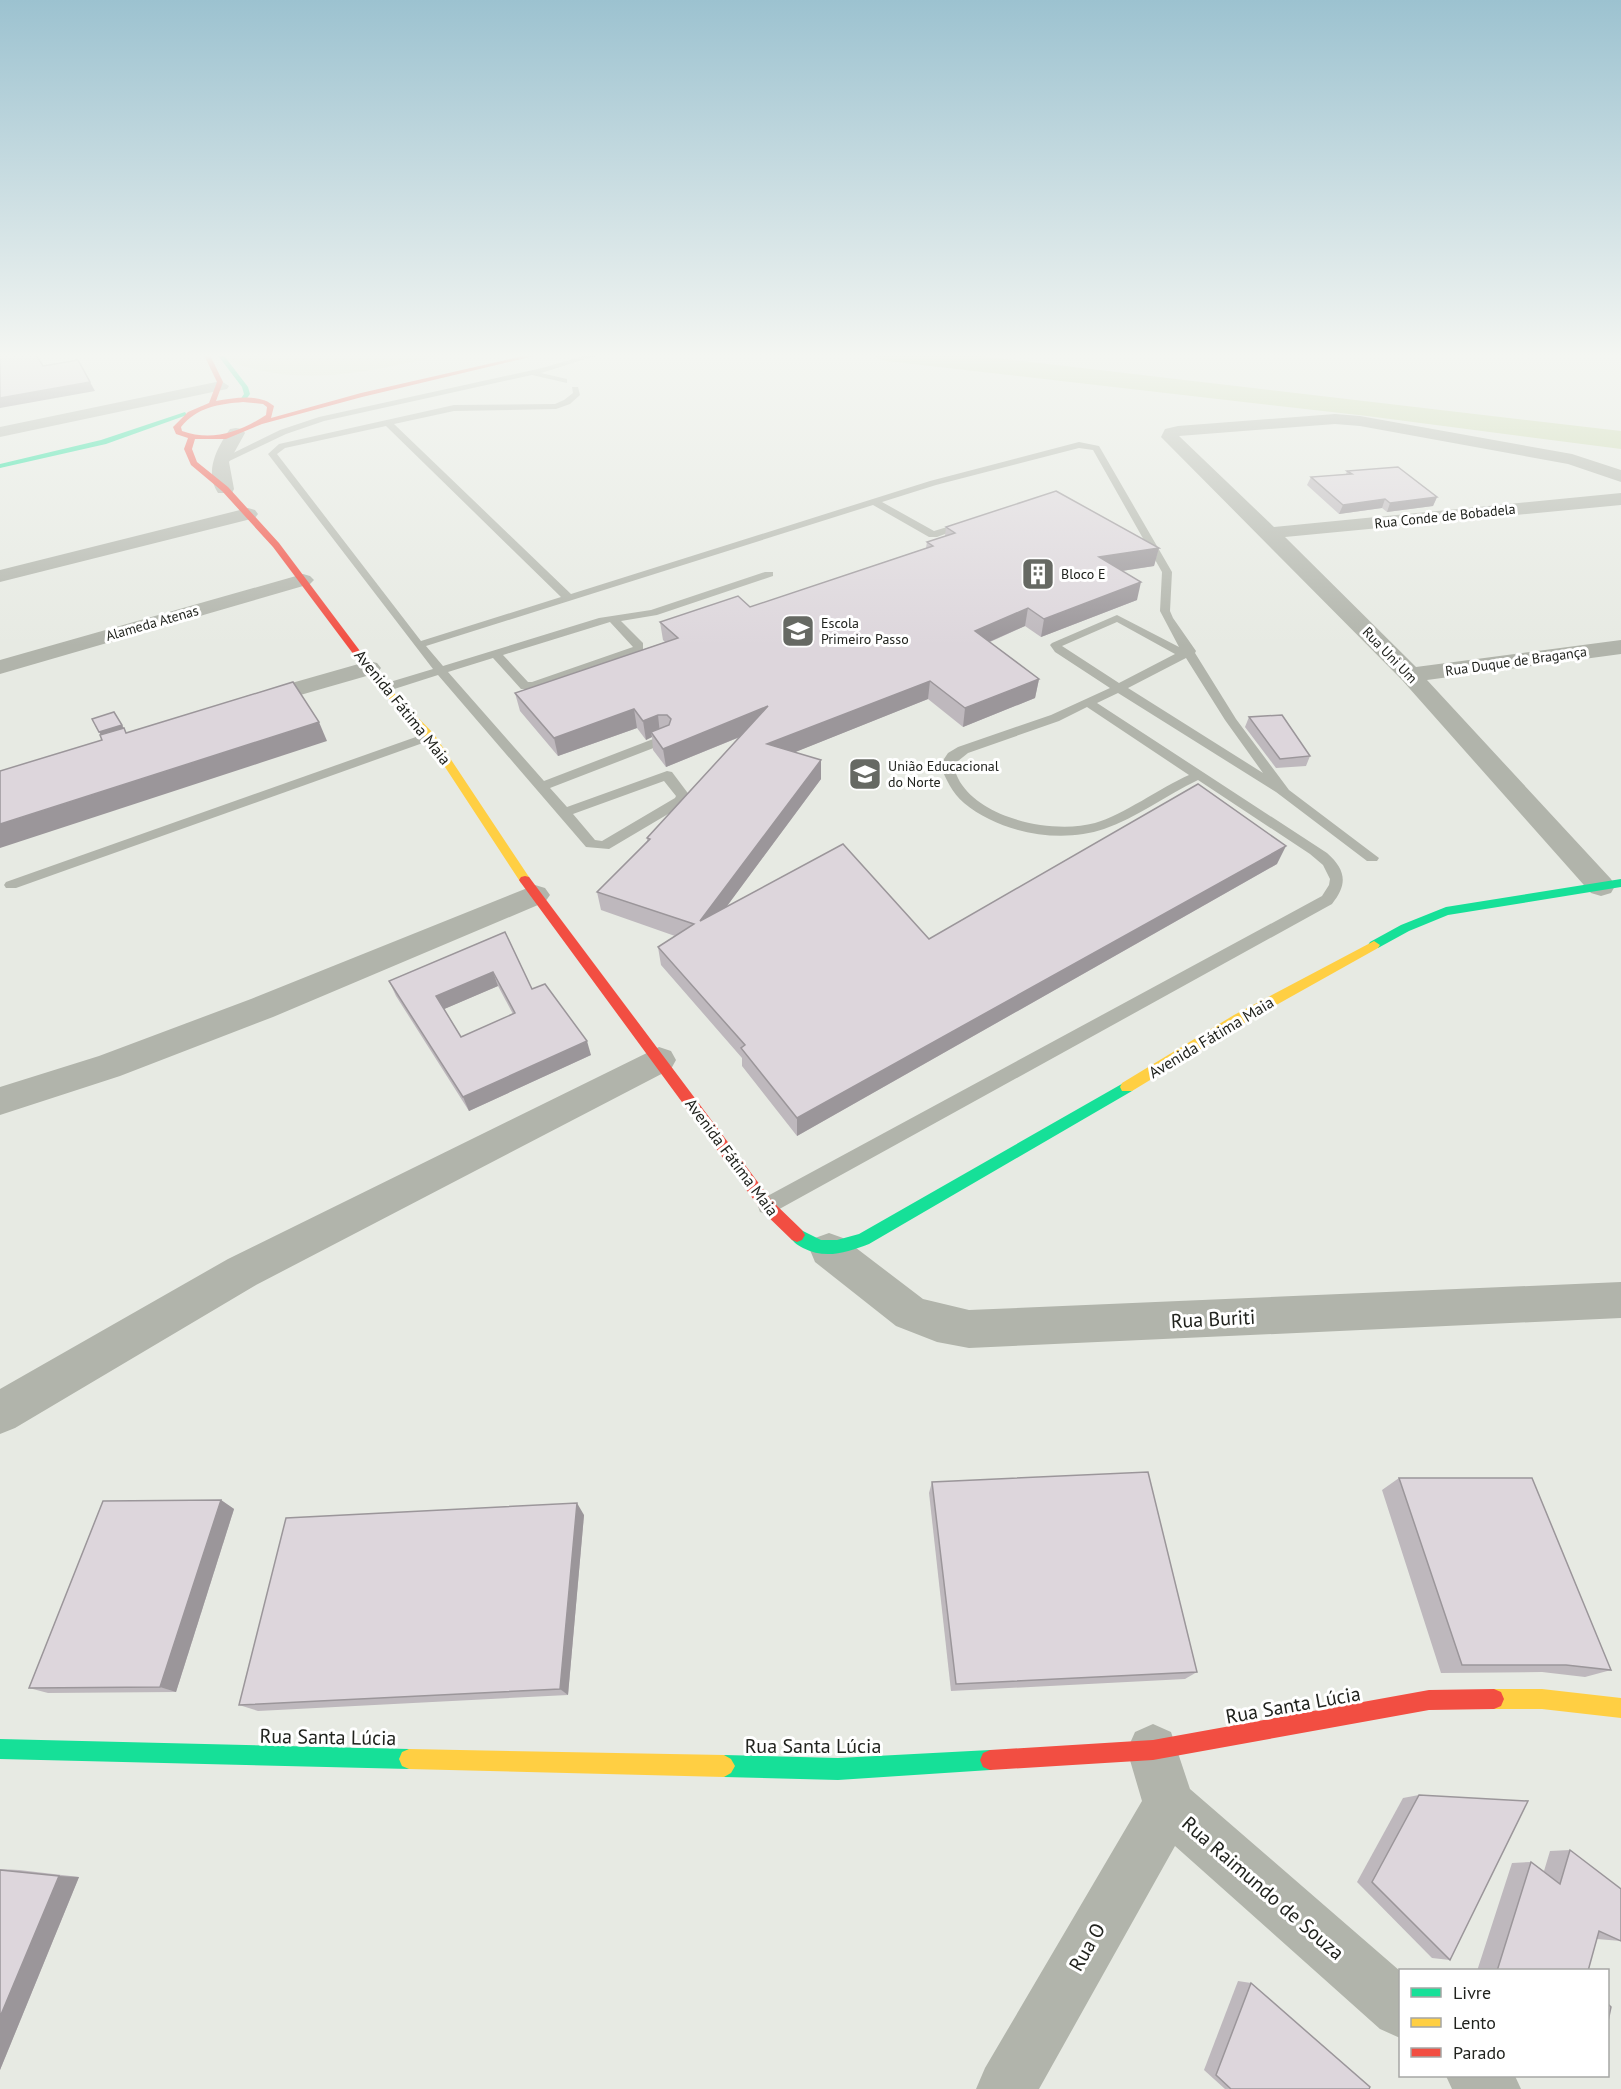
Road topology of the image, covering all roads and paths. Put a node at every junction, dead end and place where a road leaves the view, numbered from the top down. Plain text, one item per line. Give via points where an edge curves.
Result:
1 (67, 450) edge
2 (118, 450) edge
3 (189, 450) edge
4 (226, 450) edge
5 (245, 450) edge
6 (276, 450) edge
7 (416, 450) edge
8 (1058, 450) edge
9 (1097, 450) edge
10 (1183, 450) edge
11 (1525, 450) edge
12 (220, 462) junction
13 (0, 466) edge
14 (0, 474) edge
15 (1621, 476) edge
16 (225, 489) junction
17 (1621, 499) edge
18 (874, 502) junction
19 (248, 514) junction
20 (981, 519) edge
21 (1269, 533) junction
22 (1135, 538) edge
23 (1153, 546) junction
24 (769, 573) dead end
25 (0, 576) edge
26 (303, 580) junction
27 (569, 598) junction
28 (612, 618) junction
29 (419, 645) junction
30 (1621, 647) edge
31 (1187, 652) junction
32 (495, 653) junction
33 (0, 667) edge
34 (369, 668) junction
35 (442, 670) junction
36 (1410, 675) junction
37 (384, 688) junction
38 (1119, 688) junction
39 (1089, 703) junction
40 (235, 708) edge
41 (430, 736) junction
42 (665, 739) edge
43 (1198, 775) junction
44 (540, 787) junction
45 (1284, 793) junction
46 (564, 813) junction
47 (1372, 858) dead end
48 (1611, 884) edge
49 (11, 885) dead end
50 (535, 895) junction
51 (659, 1060) junction
52 (0, 1101) edge
53 (766, 1206) junction
54 (830, 1250) junction
55 (1621, 1300) edge
56 (0, 1413) edge
57 (1621, 1708) edge
58 (0, 1749) edge
59 (1153, 1750) junction
60 (1169, 1805) junction
61 (1399, 2007) edge
62 (1477, 2077) edge
63 (1005, 2089) edge
64 (1491, 2089) edge

1 - 13 street
2 - 14 street
3 - 16 street, Avenida Fátima Maia via 194,463
4 - 12 street
5 - 12 lane
6 - 29 lane via 272,454
7 - 27 lane
8 - 18 lane
9 - 23 lane
10 - 21 street, Rua Uni Um
11 - 15 street, Rua Uni Um via 1572,459
12 - 16 street
16 - 19 street, Avenida Fátima Maia
17 - 21 street, Rua Conde de Bobadela
18 - 20 lane via 933,535
18 - 27 lane
19 - 25 street
19 - 26 street, Avenida Fátima Maia
21 - 36 street, Rua Uni Um
22 - 23 lane
23 - 31 lane via 1168,579 1167,618
24 - 28 lane via 653,612
26 - 33 street, Alameda Atenas
26 - 34 street, Avenida Fátima Maia
27 - 29 lane
28 - 32 lane
28 - 32 lane via 639,649 533,686 525,686
29 - 35 lane
30 - 36 street, Rua Duque de Bragança
31 - 38 lane
31 - 38 lane via 1117,618 1056,645
31 - 45 lane
32 - 35 lane
34 - 37 street, Avenida Fátima Maia
34 - 40 street
35 - 37 lane
35 - 44 lane
36 - 48 street, Rua Uni Um
37 - 41 street, Avenida Fátima Maia
38 - 39 lane
38 - 45 lane
39 - 43 lane
39 - 43 lane via 963,750 946,765 949,777 957,788 994,816 1020,825 1079,830 1107,823
41 - 49 lane
41 - 50 street, Avenida Fátima Maia
42 - 44 lane
43 - 53 lane via 1333,866 1338,880 1336,890 1327,900
44 - 46 lane
45 - 47 lane
46 - 46 lane via 591,844 604,846 683,796 667,775
48 - 54 street, Avenida Fátima Maia via 1446,911 1405,928 1239,1019 864,1239
50 - 51 street, Avenida Fátima Maia
50 - 52 street via 262,1008 108,1067
51 - 53 street, Avenida Fátima Maia
51 - 56 street via 242,1272
53 - 54 street, Avenida Fátima Maia via 799,1237
54 - 55 street, Rua Buriti via 910,1313 969,1329
57 - 59 street, Rua Santa Lúcia via 1542,1699 1429,1700
58 - 59 street, Rua Santa Lúcia via 838,1769
59 - 60 street, Rua Raimundo de Souza
60 - 61 street, Rua Raimundo de Souza
60 - 63 street, Rua O
62 - 64 street

